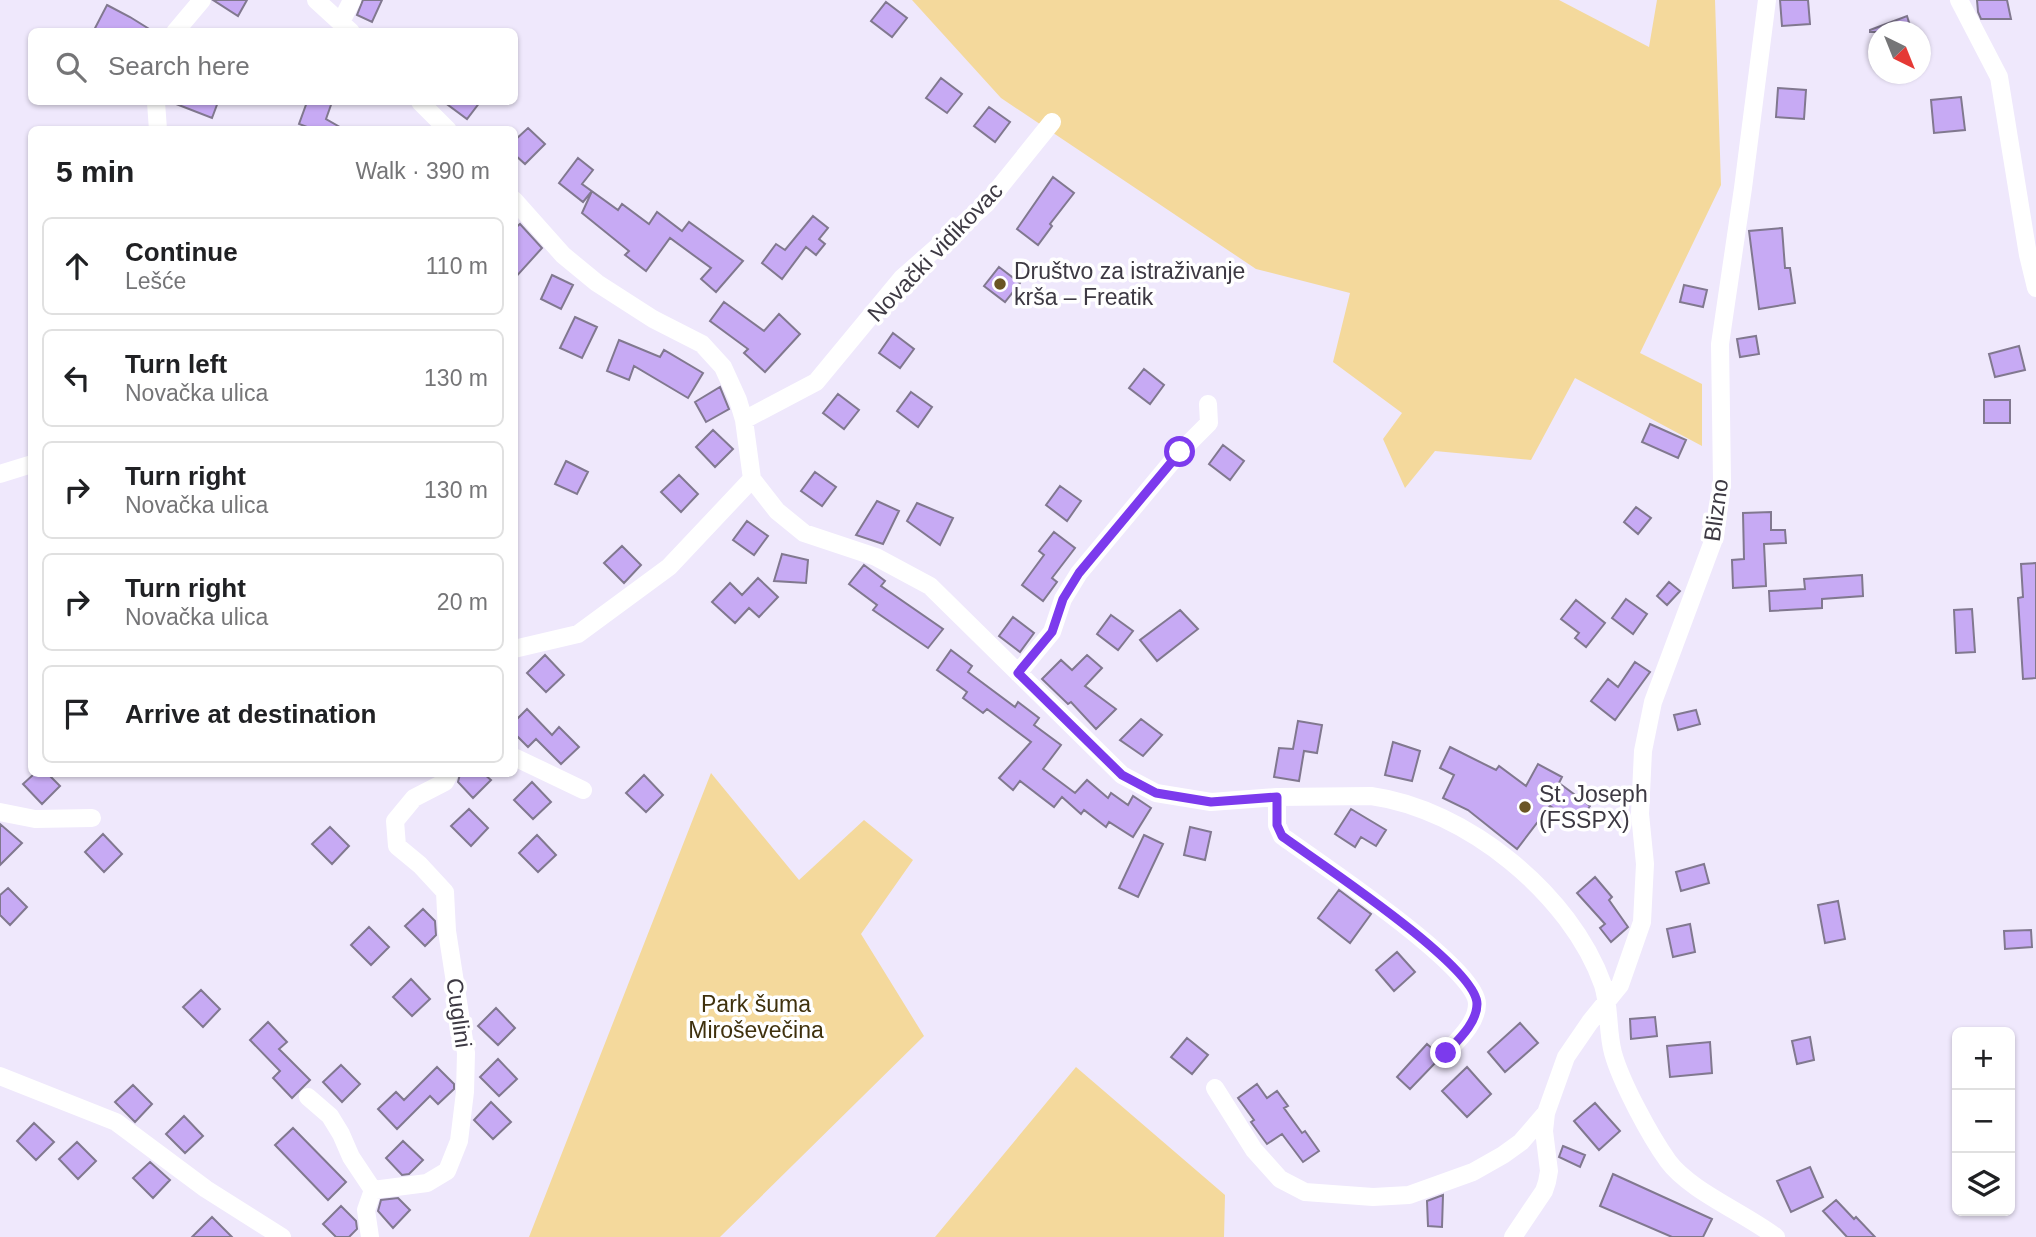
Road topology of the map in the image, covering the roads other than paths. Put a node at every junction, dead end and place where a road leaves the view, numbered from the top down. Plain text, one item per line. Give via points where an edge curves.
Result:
1 (202, 0) edge
2 (316, 0) edge
3 (352, 0) edge
4 (1767, 0) edge
5 (1959, 0) edge
6 (346, 27) edge
7 (178, 28) edge
8 (156, 105) edge
9 (423, 105) edge
10 (1052, 122) dead end
11 (158, 126) edge
12 (444, 126) edge
13 (518, 204) edge
14 (2036, 288) edge
15 (1208, 404) dead end
16 (744, 420) junction
17 (28, 465) edge
18 (0, 474) edge
19 (752, 479) junction
20 (518, 648) edge
21 (1018, 673) junction
22 (518, 759) edge
23 (448, 777) edge
24 (583, 790) dead end
25 (1277, 797) junction
26 (0, 813) edge
27 (92, 818) dead end
28 (1606, 1002) junction
29 (1446, 1053) dead end
30 (0, 1076) edge
31 (1215, 1088) dead end
32 (308, 1097) dead end
33 (1546, 1113) junction
34 (373, 1190) junction
35 (1774, 1236) edge
36 (282, 1237) edge
37 (370, 1237) edge
38 (1513, 1237) edge

1 - 7 street
2 - 6 street
3 - 6 street
4 - 28 street, Blizno via 1720,344 1722,481 1715,536 1653,702 1643,751 1642,922 1620,985
5 - 14 street via 1999,76
8 - 11 street
9 - 12 street
10 - 16 street, Novački vidikovac via 986,204 902,278 816,382
13 - 16 street via 563,255 597,283 702,344 723,367
15 - 21 street via 1209,423 1079,573 1063,599 1052,632
16 - 19 street
17 - 18 street
19 - 20 street via 668,567 578,634
19 - 21 street via 777,511 804,533 876,557 930,586
21 - 25 street via 1122,775 1156,793 1211,802
22 - 24 street
23 - 34 street, Cuglini via 414,798 395,821 397,846 445,892 466,1052 459,1141 447,1171 427,1183
25 - 28 street via 1386,798 1488,843 1530,877 1582,941 1604,987
25 - 29 street via 1277,825 1282,836 1434,949 1469,984 1477,1003 1475,1014
26 - 27 street via 35,819
28 - 33 street, Blizno via 1566,1057
28 - 35 street via 1613,1055 1671,1165
30 - 36 street via 116,1122 206,1189
31 - 33 street via 1254,1150 1280,1179 1305,1192 1409,1195 1473,1172 1503,1155
32 - 34 street via 330,1116
33 - 38 street via 1547,1182
34 - 37 street via 366,1210

